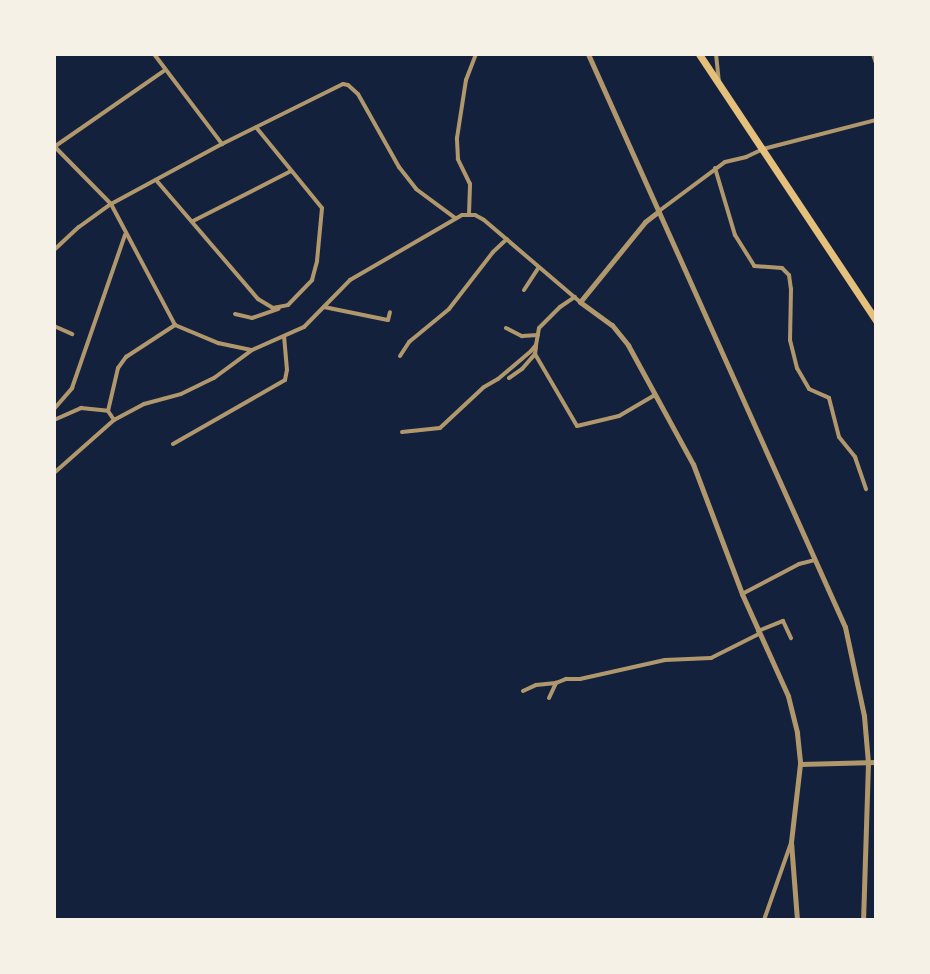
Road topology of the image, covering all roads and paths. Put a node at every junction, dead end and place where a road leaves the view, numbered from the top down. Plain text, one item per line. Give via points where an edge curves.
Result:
1 (154, 54) edge
2 (476, 54) edge
3 (588, 54) edge
4 (699, 54) edge
5 (716, 54) edge
6 (873, 54) edge
7 (876, 63) edge
8 (165, 70) junction
9 (719, 85) junction
10 (876, 120) edge
11 (256, 127) junction
12 (222, 144) junction
13 (54, 146) edge
14 (763, 149) junction
15 (715, 168) junction
16 (291, 171) junction
17 (156, 180) junction
18 (111, 204) junction
19 (659, 211) junction
20 (469, 214) junction
21 (455, 218) junction
22 (194, 221) junction
23 (126, 235) junction
24 (507, 239) junction
25 (54, 250) edge
26 (539, 267) junction
27 (524, 290) dead end
28 (574, 297) junction
29 (580, 302) junction
30 (324, 307) junction
31 (279, 308) junction
32 (390, 312) dead end
33 (235, 314) dead end
34 (876, 320) edge
35 (175, 324) junction
36 (54, 326) edge
37 (506, 328) dead end
38 (72, 334) dead end
39 (538, 335) junction
40 (284, 337) junction
41 (536, 345) junction
42 (252, 350) junction
43 (535, 354) junction
44 (400, 356) dead end
45 (509, 378) dead end
46 (656, 395) junction
47 (54, 409) edge
48 (108, 411) junction
49 (54, 420) edge
50 (114, 420) junction
51 (402, 432) dead end
52 (173, 444) dead end
53 (54, 473) edge
54 (866, 489) dead end
55 (816, 560) junction
56 (742, 594) junction
57 (758, 632) junction
58 (791, 638) dead end
59 (556, 683) junction
60 (523, 691) dead end
61 (549, 698) dead end
62 (876, 762) edge
63 (868, 763) junction
64 (800, 764) junction
65 (791, 842) junction
66 (764, 920) edge
67 (797, 920) edge
68 (863, 920) edge

1 - 8 street
2 - 20 street via 466,80 457,138 459,159 470,184
3 - 19 street
4 - 9 highway
5 - 9 street
6 - 7 street
8 - 12 street
8 - 13 street
9 - 14 highway
10 - 14 street
11 - 12 street
11 - 16 street
11 - 21 street via 337,86 348,85 358,94 399,167 416,189
12 - 17 street
13 - 18 street
14 - 15 street
14 - 34 highway
15 - 19 street
15 - 54 street via 735,235 754,266 782,268 789,275 790,340 797,368 809,389 829,398 839,437 855,457
16 - 22 street
16 - 31 street via 322,208 322,216 312,280 295,300
17 - 18 street
17 - 22 street
18 - 23 street
18 - 25 street
19 - 29 street via 645,222
19 - 55 street
20 - 21 street
20 - 24 street via 484,220
21 - 30 street via 350,280
22 - 31 street via 258,299
23 - 35 street
23 - 47 street via 72,388
24 - 26 street
24 - 44 street via 448,309 409,342
26 - 27 street
26 - 28 street
28 - 29 street
28 - 39 street via 549,317
29 - 46 street via 612,325
30 - 32 street via 388,320
30 - 40 street via 304,327
31 - 33 street via 252,318
35 - 42 street via 219,344
35 - 48 street via 126,357 118,368
36 - 38 street
37 - 39 street via 522,336
39 - 41 street
40 - 42 street
40 - 52 street via 285,380
41 - 43 street
41 - 51 street via 440,428
42 - 50 street via 214,378 181,394 144,404
43 - 45 street
43 - 46 street via 577,426 619,416
46 - 56 street via 693,464
48 - 49 street via 81,408
48 - 50 street
50 - 53 street
55 - 56 street via 799,564
55 - 63 street via 852,652
56 - 57 street
57 - 58 street via 783,621
57 - 59 street via 711,658 665,660
57 - 64 street via 788,696
59 - 60 street
59 - 61 street
62 - 63 street
63 - 64 street
63 - 68 street
64 - 65 street
65 - 66 street
65 - 67 street

